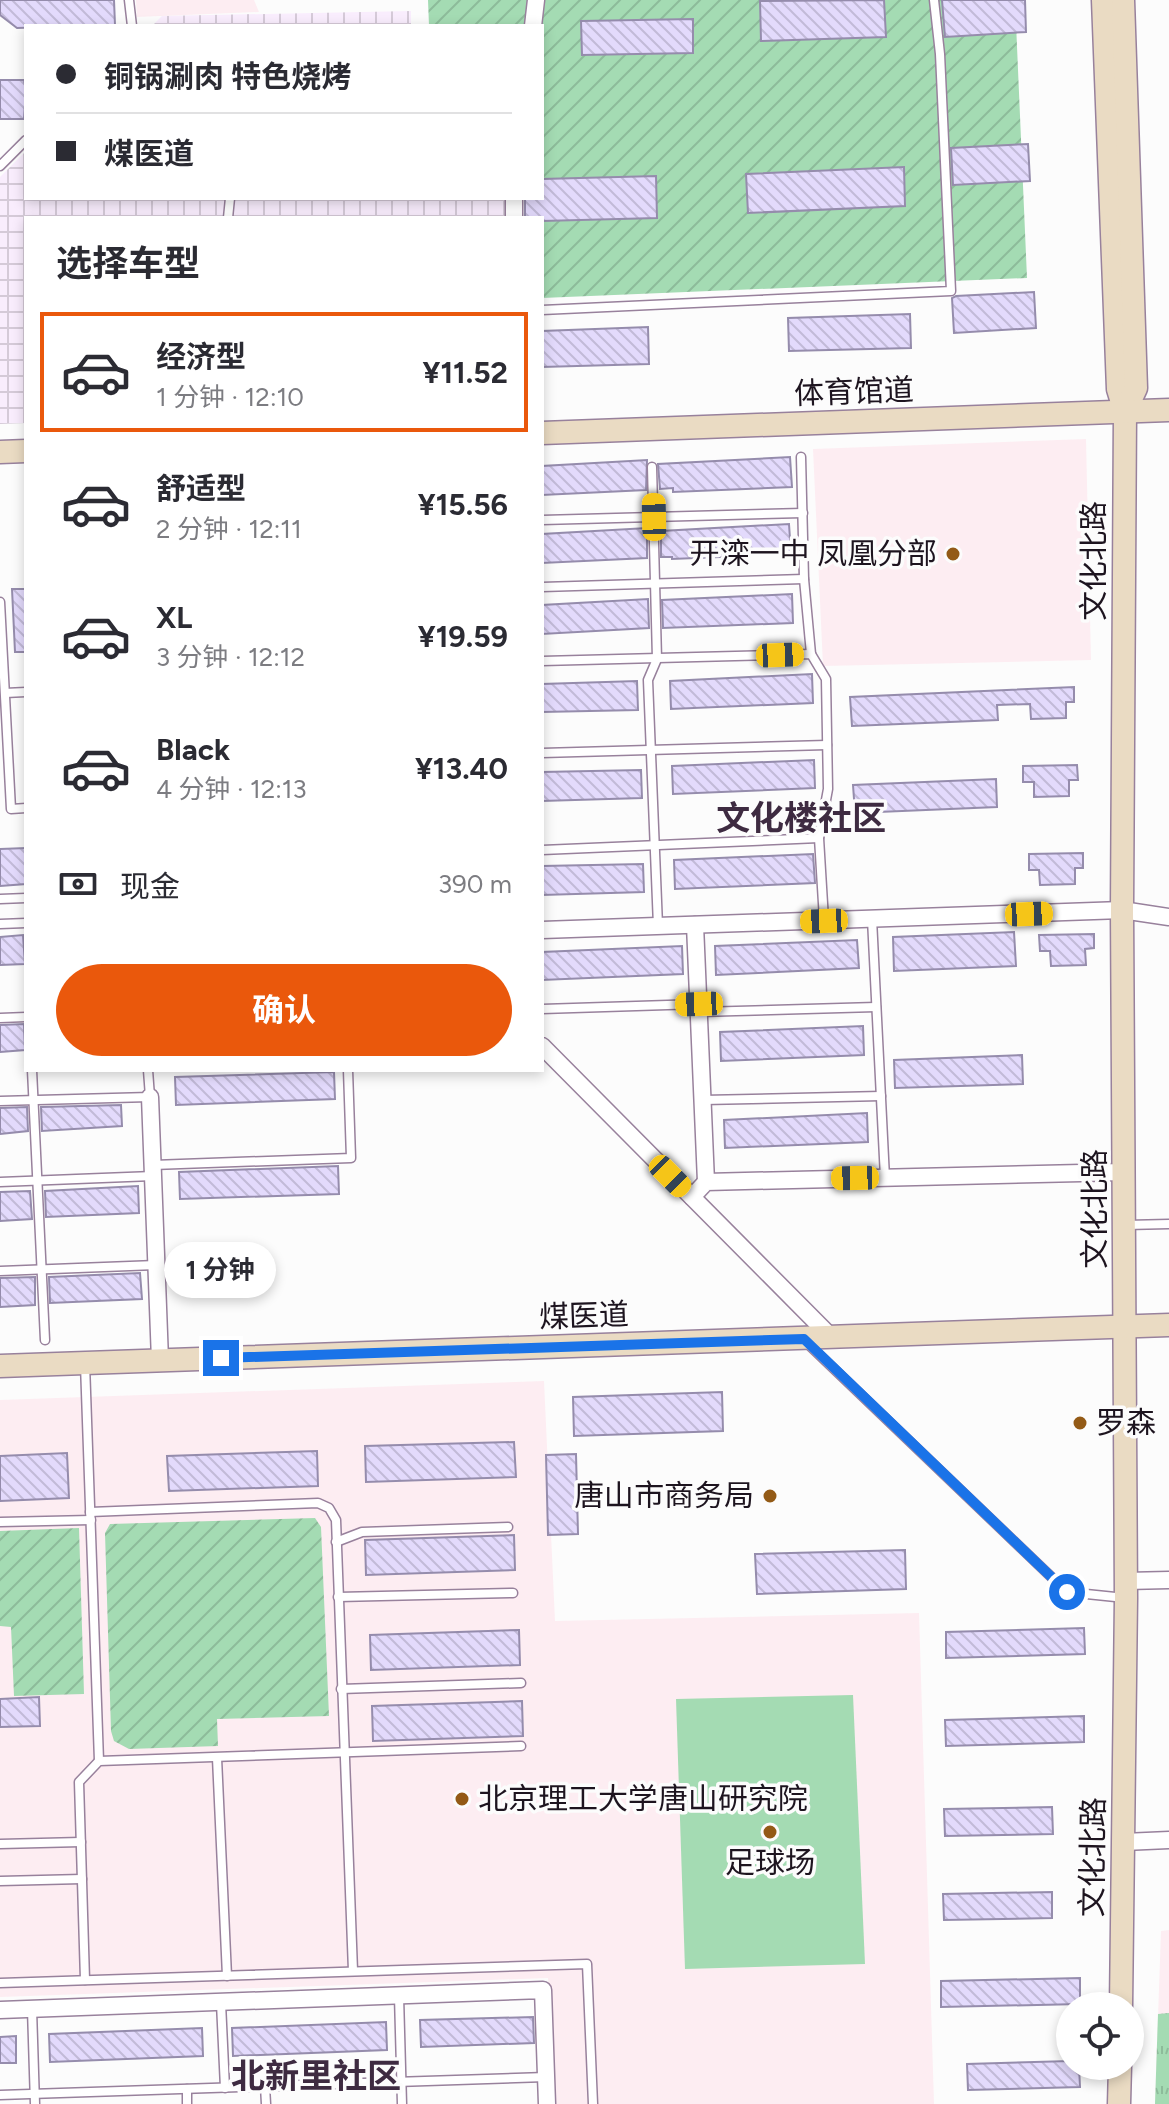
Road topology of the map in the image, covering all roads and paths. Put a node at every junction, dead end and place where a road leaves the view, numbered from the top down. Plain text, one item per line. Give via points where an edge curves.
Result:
1 (129, 0) edge
2 (536, 0) edge
3 (934, 0) edge
4 (1103, 0) edge
5 (1123, 0) edge
6 (132, 24) edge
7 (533, 24) edge
8 (24, 142) edge
9 (0, 166) edge
10 (544, 310) edge
11 (1169, 410) edge
12 (1125, 412) junction
13 (544, 433) edge
14 (24, 451) edge
15 (0, 452) edge
16 (801, 457) dead end
17 (652, 467) dead end
18 (803, 513) junction
19 (654, 517) junction
20 (544, 520) edge
21 (804, 579) junction
22 (656, 583) junction
23 (544, 587) edge
24 (0, 602) edge
25 (811, 654) junction
26 (657, 659) junction
27 (544, 661) edge
28 (24, 692) edge
29 (5, 693) junction
30 (3, 710) edge
31 (827, 745) junction
32 (650, 750) junction
33 (544, 753) edge
34 (24, 808) edge
35 (819, 838) junction
36 (653, 845) junction
37 (544, 850) edge
38 (24, 898) edge
39 (0, 899) edge
40 (1122, 910) junction
41 (1169, 917) edge
42 (872, 919) junction
43 (824, 921) junction
44 (24, 923) edge
45 (0, 924) edge
46 (695, 925) junction
47 (658, 926) junction
48 (544, 930) edge
49 (876, 1007) junction
50 (699, 1008) junction
51 (544, 1009) edge
52 (24, 1017) edge
53 (0, 1018) edge
54 (544, 1048) edge
55 (32, 1072) edge
56 (148, 1072) edge
57 (348, 1072) edge
58 (881, 1096) junction
59 (150, 1097) junction
60 (33, 1100) junction
61 (703, 1100) junction
62 (0, 1101) edge
63 (153, 1170) junction
64 (1125, 1172) junction
65 (885, 1178) junction
66 (37, 1181) junction
67 (0, 1182) edge
68 (706, 1182) junction
69 (692, 1197) junction
70 (1169, 1224) edge
71 (1125, 1225) junction
72 (156, 1265) junction
73 (42, 1269) junction
74 (0, 1271) edge
75 (1169, 1325) edge
76 (1126, 1327) junction
77 (832, 1338) junction
78 (804, 1339) junction
79 (45, 1340) dead end
80 (160, 1360) junction
81 (85, 1363) junction
82 (0, 1366) edge
83 (90, 1516) junction
84 (0, 1522) edge
85 (508, 1527) dead end
86 (336, 1542) junction
87 (1169, 1580) edge
88 (1126, 1590) junction
89 (513, 1593) dead end
90 (338, 1597) junction
91 (521, 1683) dead end
92 (341, 1689) junction
93 (521, 1746) dead end
94 (344, 1753) junction
95 (217, 1758) junction
96 (99, 1761) junction
97 (1169, 1840) edge
98 (81, 1842) junction
99 (1124, 1842) junction
100 (0, 1844) edge
101 (82, 1879) junction
102 (0, 1881) edge
103 (353, 1971) junction
104 (227, 1976) junction
105 (85, 1980) junction
106 (0, 1983) edge
107 (1121, 1992) edge
108 (399, 1995) junction
109 (221, 2002) junction
110 (32, 2009) junction
111 (0, 2010) edge
112 (546, 2077) junction
113 (1120, 2080) edge
114 (402, 2082) junction
115 (265, 2086) junction
116 (225, 2088) junction
117 (187, 2089) junction
118 (35, 2094) junction
119 (0, 2095) edge
120 (35, 2104) edge
121 (187, 2104) edge
122 (266, 2104) edge
123 (402, 2104) edge
124 (547, 2104) edge
125 (593, 2104) edge
126 (1119, 2104) edge

1 - 6 lane
2 - 7 street
3 - 10 lane via 951,291
4 - 12 street, 文化北路 via 1118,389
5 - 12 street, 文化北路 via 1136,388
8 - 9 lane
11 - 12 street, 体育馆道
12 - 13 street, 体育馆道
12 - 40 street, 文化北路
14 - 15 street
16 - 18 lane
17 - 19 lane
18 - 19 lane
18 - 21 lane
19 - 20 lane
19 - 22 lane
21 - 22 lane
21 - 25 lane
22 - 23 lane
22 - 26 lane
24 - 29 lane
25 - 26 lane
25 - 31 lane via 826,679
26 - 27 lane
26 - 32 lane via 648,680
28 - 29 lane
29 - 30 lane
30 - 34 lane via 11,809
31 - 32 lane
31 - 35 lane via 828,789
32 - 33 lane
32 - 36 lane
35 - 36 lane
35 - 43 lane
36 - 37 lane
36 - 47 lane
38 - 39 lane
40 - 41 street
40 - 42 street
40 - 64 street, 文化北路
42 - 43 street
42 - 49 lane
43 - 46 street
44 - 45 lane
46 - 47 street
46 - 50 street
47 - 48 street
49 - 50 lane
49 - 58 lane
50 - 51 lane
50 - 61 street
52 - 53 lane
54 - 69 street
55 - 60 lane
56 - 59 lane
57 - 63 lane via 351,1158
58 - 61 lane
58 - 65 lane
59 - 60 lane
59 - 63 street
60 - 62 lane
60 - 66 lane
61 - 68 street
63 - 66 lane
63 - 72 street
64 - 65 street
64 - 71 street, 文化北路
65 - 68 street
66 - 67 lane
66 - 73 lane
68 - 69 street
69 - 77 street
70 - 71 lane
71 - 76 street, 文化北路
72 - 73 lane
72 - 80 street
73 - 74 lane
73 - 79 lane
75 - 76 street, 煤医道
76 - 77 street, 煤医道
76 - 88 street, 文化北路
77 - 78 street, 煤医道
78 - 80 street, 煤医道
78 - 88 lane via 1067,1592
80 - 81 street, 煤医道
81 - 82 street, 煤医道
81 - 83 lane
83 - 84 lane
83 - 86 lane via 318,1503 336,1520
83 - 96 lane
85 - 86 lane via 362,1532
86 - 90 lane
87 - 88 street
88 - 99 street, 文化北路
89 - 90 lane
90 - 92 lane
91 - 92 lane
92 - 94 lane
93 - 94 lane
94 - 95 lane
94 - 103 lane
95 - 96 lane
95 - 104 lane
96 - 98 lane via 79,1782
97 - 99 street
98 - 100 lane
98 - 101 lane
99 - 107 street, 文化北路
101 - 102 lane
101 - 105 lane
103 - 104 lane
103 - 125 lane via 587,1964
104 - 105 lane
105 - 106 lane
108 - 109 street
108 - 112 street via 543,1990
108 - 114 lane
109 - 110 street
109 - 116 lane
110 - 111 street
110 - 118 lane
112 - 114 lane
112 - 124 street
113 - 126 street
114 - 115 lane
114 - 123 lane
115 - 116 lane
115 - 122 lane
116 - 117 lane
117 - 118 lane
117 - 121 lane
118 - 119 lane
118 - 120 lane

